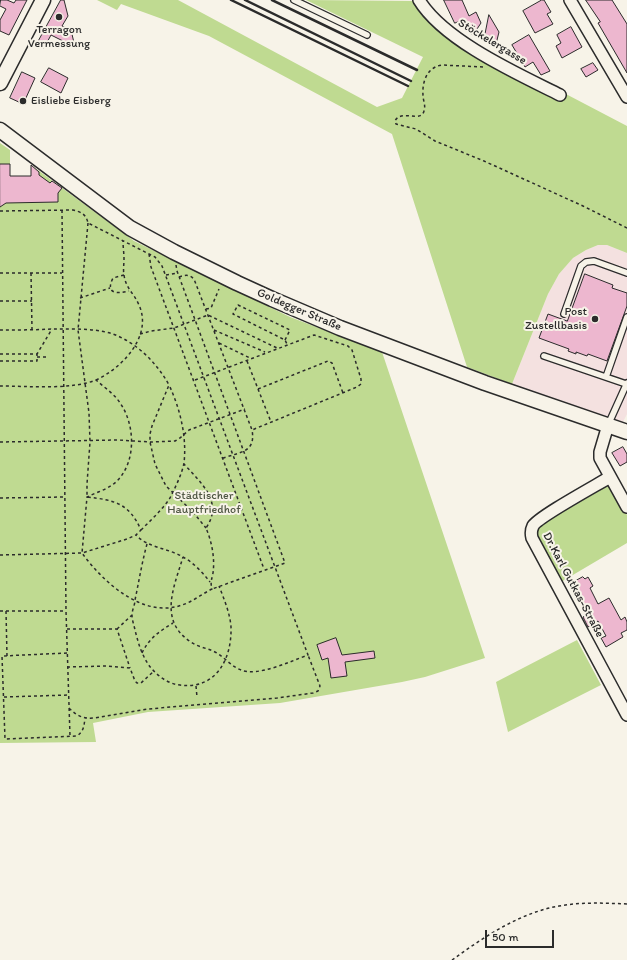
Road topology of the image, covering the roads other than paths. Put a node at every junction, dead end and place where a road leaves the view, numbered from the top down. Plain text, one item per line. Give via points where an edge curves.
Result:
1 (43, 0) edge
2 (294, 0) edge
3 (419, 0) edge
4 (570, 0) edge
5 (367, 35) dead end
6 (0, 82) edge
7 (560, 96) dead end
8 (627, 97) edge
9 (0, 130) edge
10 (627, 273) edge
11 (564, 314) dead end
12 (627, 317) edge
13 (544, 356) dead end
14 (606, 377) junction
15 (626, 384) edge
16 (608, 425) junction
17 (627, 432) edge
18 (610, 477) junction
19 (627, 507) edge
20 (627, 715) edge

1 - 6 street
2 - 5 lane
3 - 7 street, Stöckelergasse via 433,18 447,30 504,67
4 - 8 street
9 - 16 street, Goldegger Straße via 124,224 174,252 326,322 485,383
10 - 11 lane via 594,261 586,262 580,266
12 - 14 lane
13 - 14 lane
14 - 15 lane
15 - 16 lane
16 - 17 street, Goldegger Straße
16 - 18 street via 600,458
18 - 19 street
18 - 20 street, Dr.Karl Gutkas-Straße via 543,517 533,526 532,538

